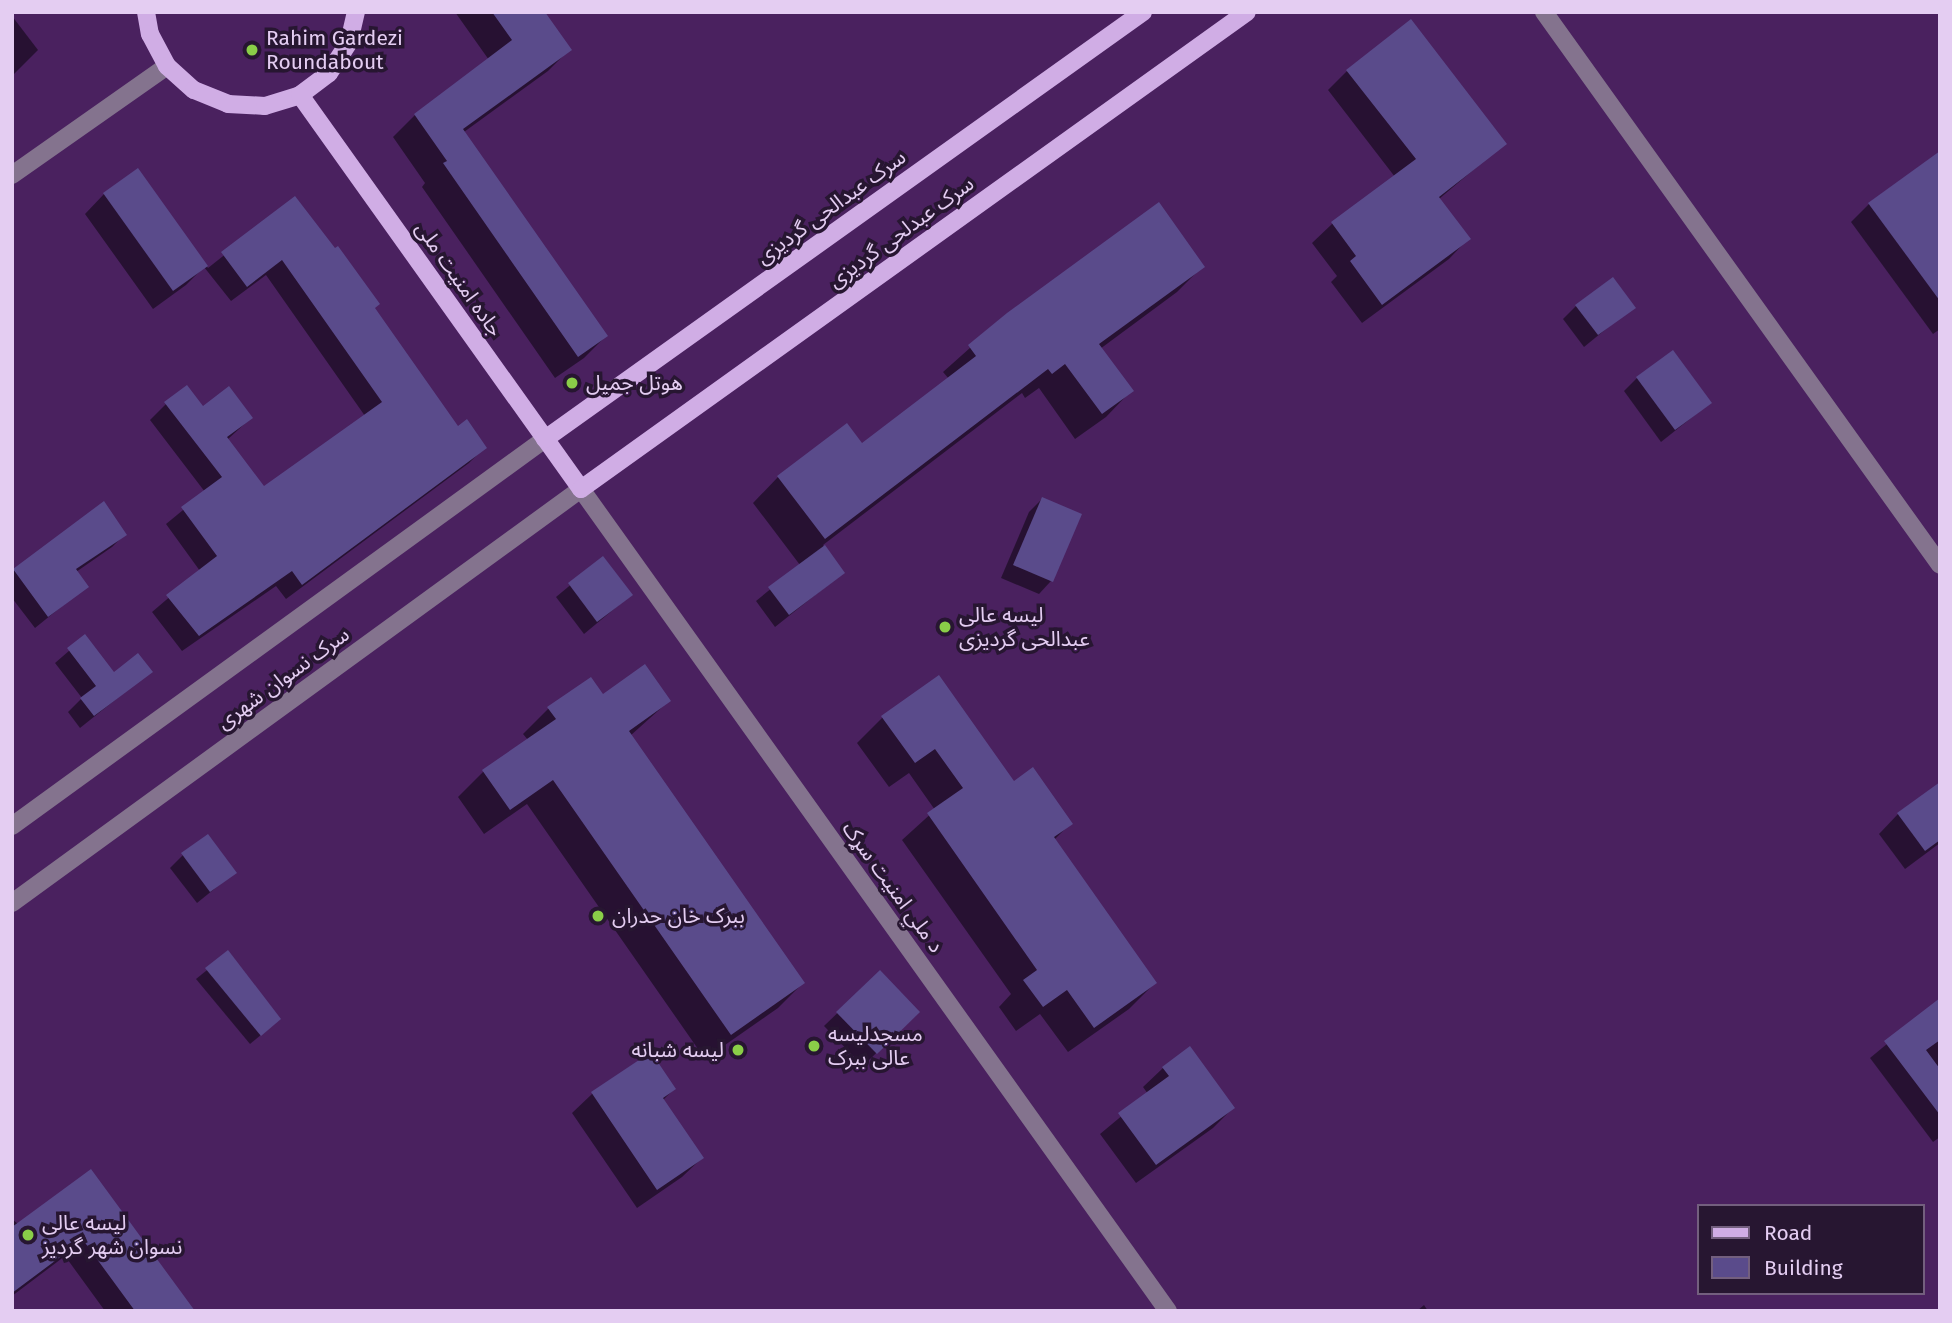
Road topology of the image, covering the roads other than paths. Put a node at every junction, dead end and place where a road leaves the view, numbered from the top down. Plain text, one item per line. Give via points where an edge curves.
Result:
1 (146, 12) edge
2 (356, 12) edge
3 (1143, 12) edge
4 (1247, 12) edge
5 (1544, 12) edge
6 (167, 66) junction
7 (300, 95) junction
8 (12, 175) edge
9 (545, 439) junction
10 (580, 489) junction
11 (1939, 562) edge
12 (12, 826) edge
13 (12, 903) edge
14 (1168, 1311) edge

1 - 6 main road via 150,34
2 - 7 main road via 349,42 329,73
3 - 9 main road, سرک عبدالحی گردیزی
4 - 10 main road, سرک عبدلحی گردیزی
5 - 11 street
6 - 7 main road via 194,90 228,104 265,106
6 - 8 street
7 - 9 main road, جاده امنیت ملی
9 - 10 main road, جاده امنیت ملی
9 - 12 street, سرک نسوان شهری
10 - 13 street, سرک نسوان شهری
10 - 14 street, د ملي امنیت سړک

